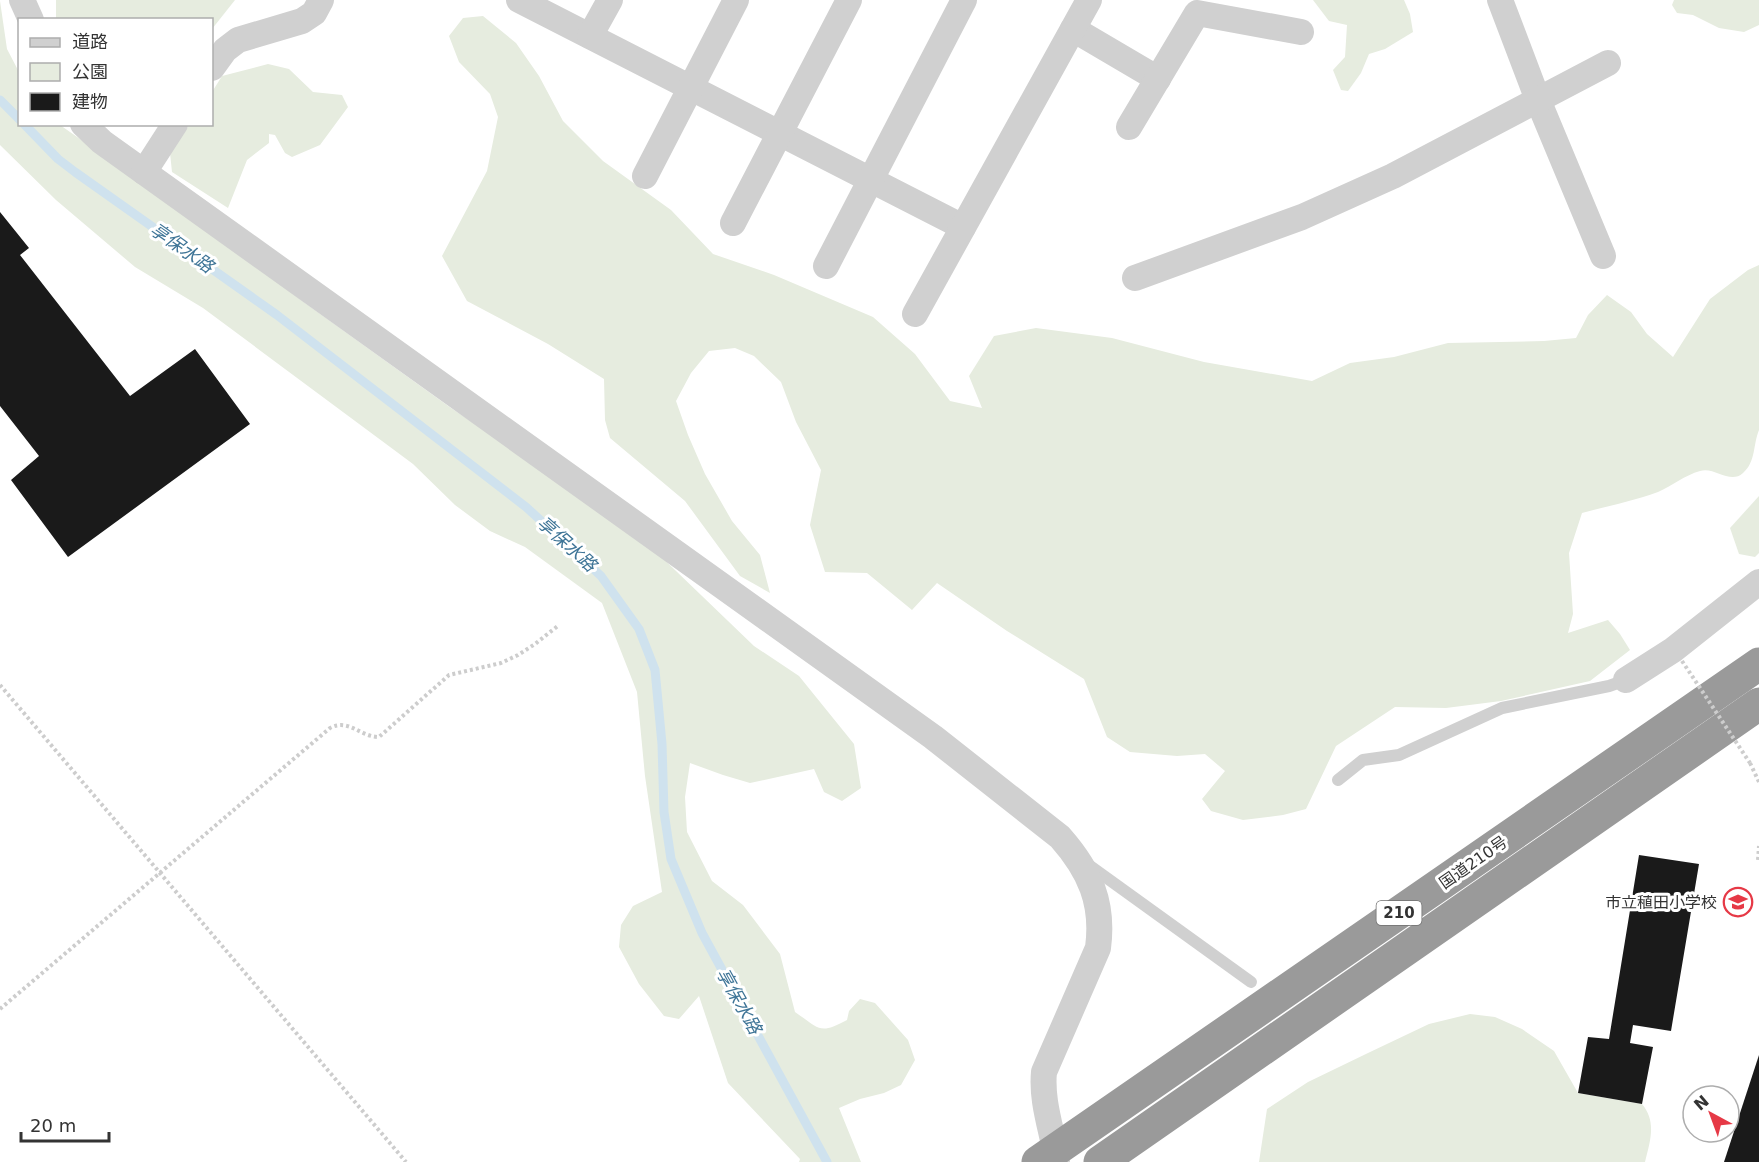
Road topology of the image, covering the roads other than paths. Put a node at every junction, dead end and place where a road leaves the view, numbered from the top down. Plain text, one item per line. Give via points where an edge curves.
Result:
1 (22, 0) edge
2 (321, 0) edge
3 (519, 0) edge
4 (610, 0) edge
5 (736, 0) edge
6 (849, 0) edge
7 (964, 0) edge
8 (1089, 0) edge
9 (1500, 0) edge
10 (29, 18) edge
11 (1073, 29) junction
12 (1301, 32) dead end
13 (590, 36) junction
14 (1608, 63) dead end
15 (213, 67) edge
16 (1158, 79) junction
17 (691, 88) junction
18 (1538, 100) junction
19 (85, 126) edge
20 (174, 126) edge
21 (1130, 127) dead end
22 (780, 133) junction
23 (144, 172) junction
24 (645, 176) dead end
25 (871, 180) junction
26 (733, 223) dead end
27 (963, 227) junction
28 (1603, 256) dead end
29 (826, 266) dead end
30 (1135, 278) dead end
31 (915, 314) dead end
32 (1759, 582) edge
33 (1759, 664) edge
34 (1626, 680) joint
35 (1759, 704) edge
36 (1338, 780) dead end
37 (1078, 857) junction
38 (1251, 982) dead end
39 (1050, 1158) edge
40 (1100, 1162) edge

1 - 10 street
2 - 15 street via 314,13 302,21 238,40
3 - 13 street
4 - 13 street
5 - 17 street
6 - 22 street
7 - 25 street
8 - 11 street
9 - 18 street
11 - 16 street
11 - 27 street
12 - 16 street via 1197,13
13 - 17 street
14 - 18 street
16 - 21 street
17 - 22 street
17 - 24 street
18 - 28 street
18 - 30 street via 1393,176 1302,216
19 - 23 street
20 - 23 street
22 - 25 street
22 - 26 street
23 - 37 street via 933,737 1060,837
25 - 27 street
25 - 29 street
27 - 31 street
32 - 34 street via 1673,650
33 - 39 highway, 国道210号 / 210
34 - 36 lane via 1502,708 1399,755 1363,760
35 - 40 highway, 国道210号 / 210
37 - 38 lane
37 - 39 street via 1091,881 1101,926 1098,948 1044,1072

